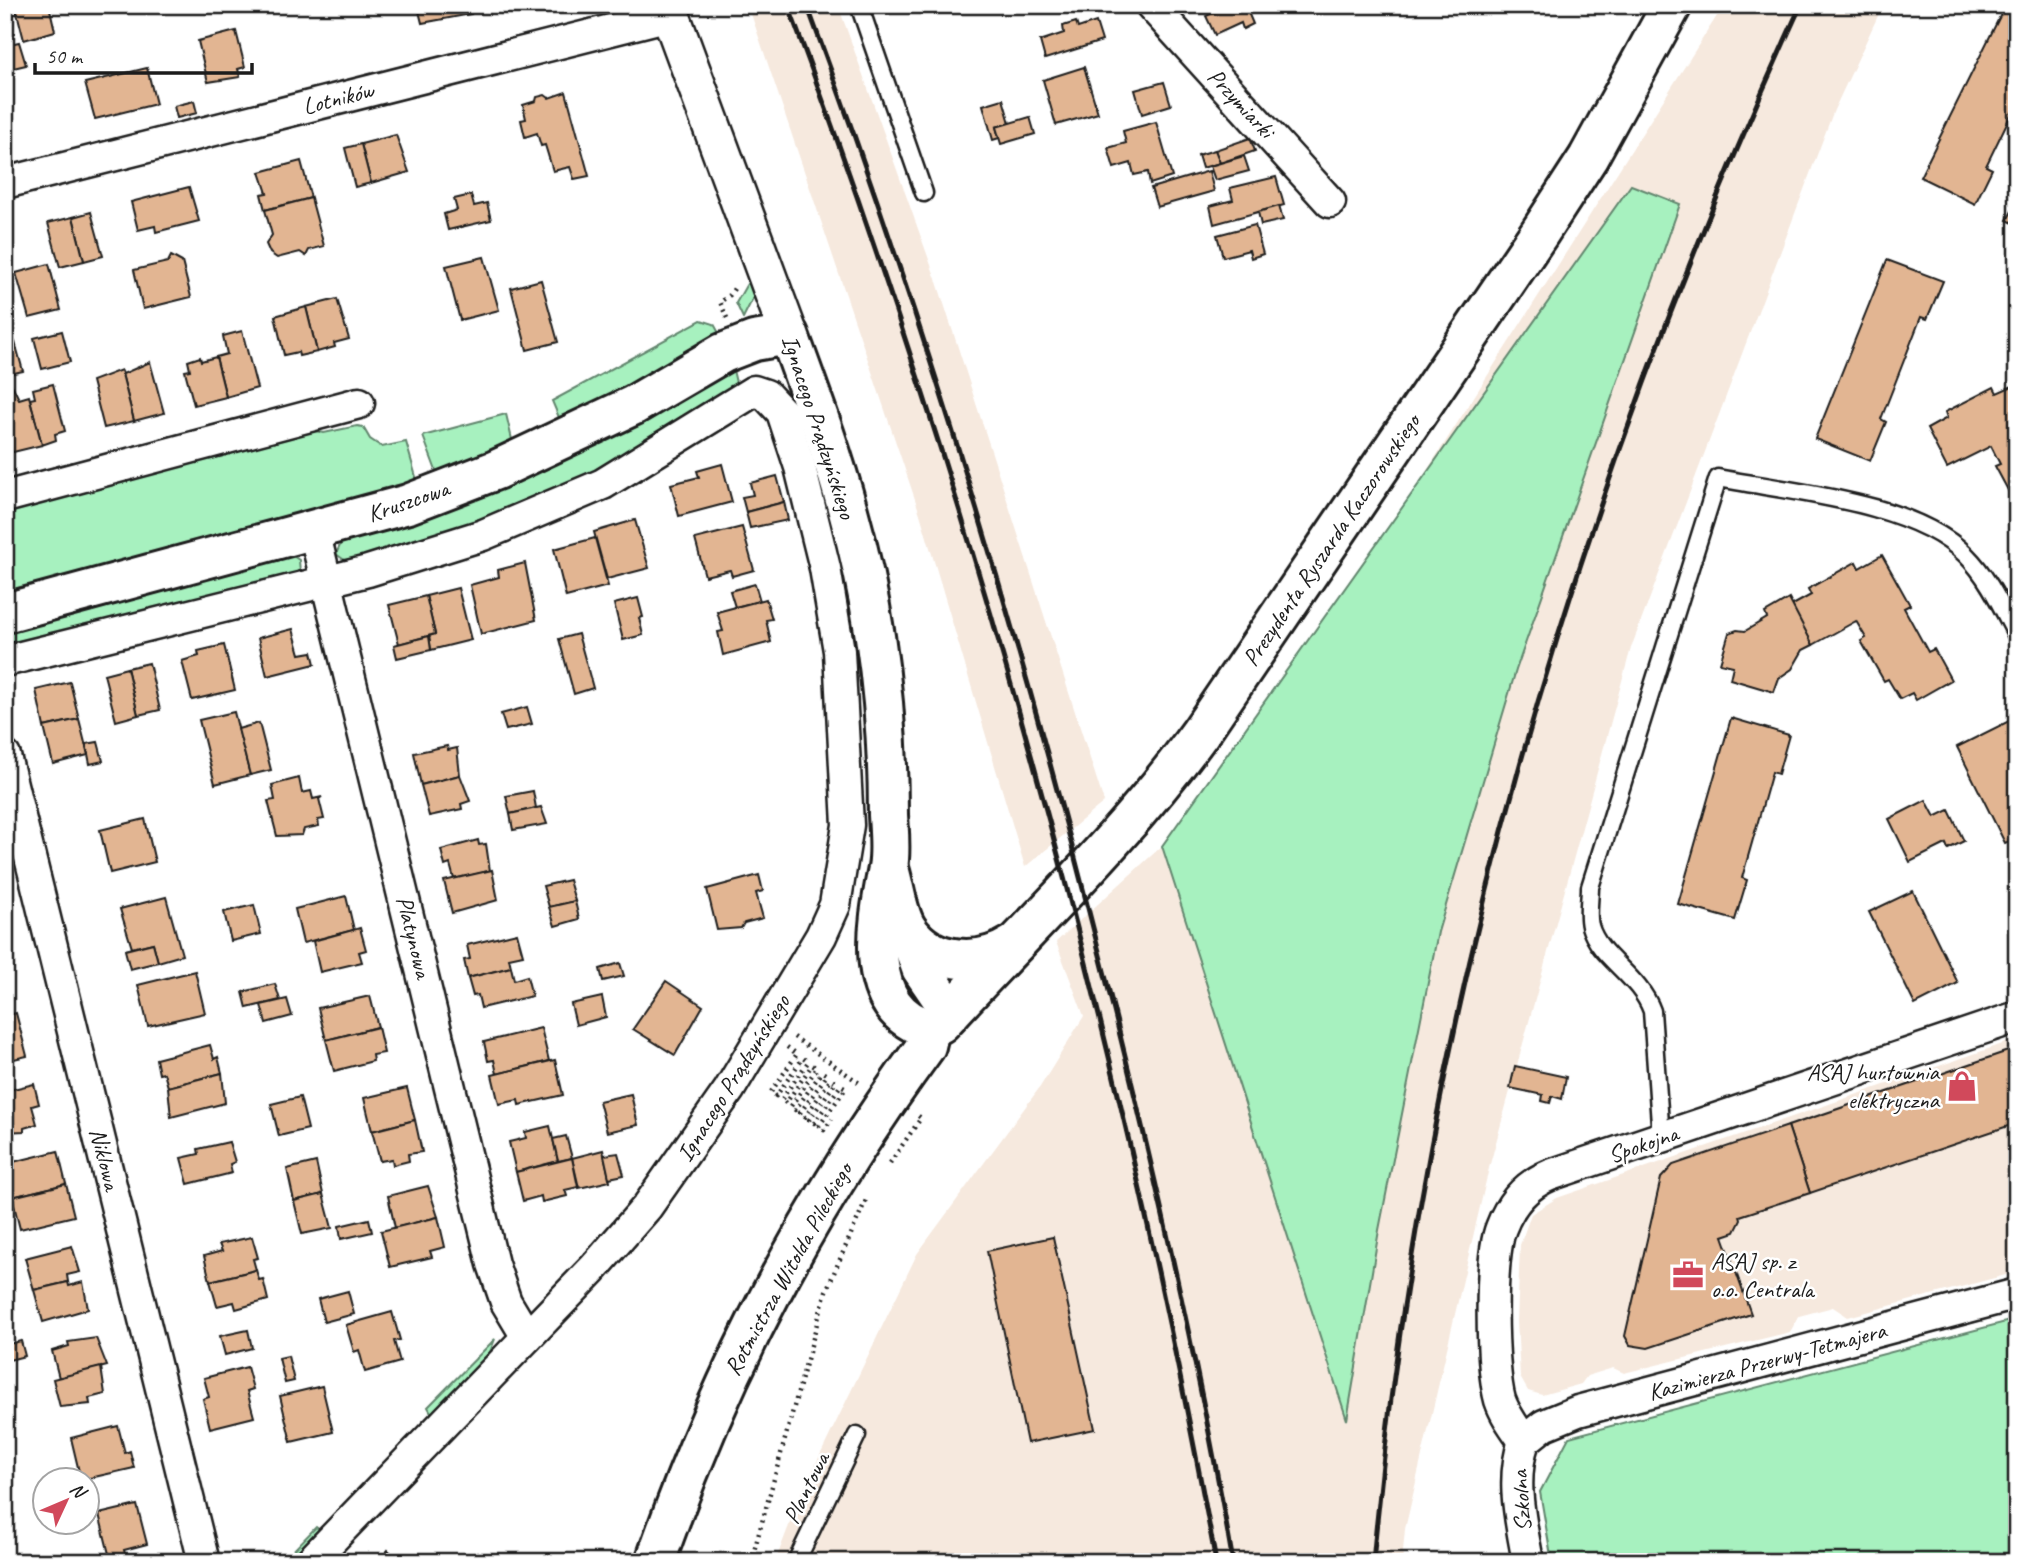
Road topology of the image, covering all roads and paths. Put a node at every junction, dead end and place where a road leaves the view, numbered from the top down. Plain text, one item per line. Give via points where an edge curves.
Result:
1 (859, 5) edge
2 (1151, 5) edge
3 (1672, 5) edge
4 (669, 10) edge
5 (5, 183) edge
6 (923, 194) dead end
7 (1330, 202) dead end
8 (789, 335) junction
9 (359, 402) dead end
10 (5, 497) edge
11 (314, 531) junction
12 (328, 581) junction
13 (5, 613) edge
14 (2017, 636) edge
15 (5, 661) edge
16 (5, 756) edge
17 (888, 867) junction
18 (907, 930) junction
19 (1017, 942) junction
20 (2017, 1017) edge
21 (941, 1021) junction
22 (802, 1042) dead end
23 (797, 1054) dead end
24 (860, 1083) dead end
25 (851, 1092) dead end
26 (914, 1112) dead end
27 (1661, 1138) junction
28 (887, 1167) dead end
29 (869, 1196) dead end
30 (2017, 1294) edge
31 (527, 1337) junction
32 (857, 1435) dead end
33 (1524, 1441) junction
34 (204, 1562) edge
35 (310, 1562) edge
36 (656, 1562) edge
37 (751, 1562) edge
38 (796, 1562) edge
39 (1528, 1562) edge

1 - 6 lane
2 - 7 street, Przymiarki
3 - 19 main road, Prezydenta Ryszarda Kaczorowskiego via 1554,211 1200,733 1159,790
4 - 5 street, Lotników
4 - 8 street, Ignacego Prądzyńskiego
8 - 11 main road, Kruszcowa via 723,353 634,405 496,470 408,504
8 - 17 main road, Ignacego Prądzyńskiego via 845,500 871,615 887,738
9 - 10 street
11 - 12 street, Platynowa
11 - 13 main road, Kruszcowa
12 - 15 street
12 - 31 street, Platynowa via 496,1275
12 - 31 street, Ignacego Prądzyńskiego via 459,544 603,484 754,391 766,395 782,412 800,467 839,650 848,825 835,905 816,944 679,1165 629,1228
14 - 27 lane via 1978,568 1945,537 1869,507 1718,478 1590,887 1590,926 1604,951 1645,992 1652,1011
16 - 34 street, Niklowa
17 - 18 main road, Ignacego Prądzyńskiego
17 - 21 main road, Ignacego Prądzyńskiego via 878,919 879,969 897,1008 917,1026
18 - 19 main road via 937,954 958,959 994,955
18 - 21 main road, Ignacego Prądzyńskiego
19 - 21 main road, Prezydenta Ryszarda Kaczorowskiego
20 - 27 street, Spokojna
21 - 36 main road, Rotmistrza Witolda Pileckiego via 847,1159 774,1283 706,1425
22 - 24 path
23 - 25 path via 771,1092 776,1096 803,1058 808,1062 781,1100 786,1103 812,1065 817,1068 790,1106 795,1110 822,1072 827,1075 800,1113 804,1116 831,1079 836,1082 810,1120 814,1123 841,1085 846,1088 819,1126 824,1130
26 - 28 path via 921,1118
27 - 33 street, Spokojna via 1536,1181 1510,1207 1499,1231 1493,1322 1500,1398
29 - 37 path via 826,1291
30 - 33 street, Kazimierza Przerwy-Tetmajera via 1578,1411 1544,1425
31 - 35 street, Ignacego Prądzyńskiego
32 - 38 lane, Plantowa
33 - 39 street, Szkolna via 1516,1463 1516,1485

